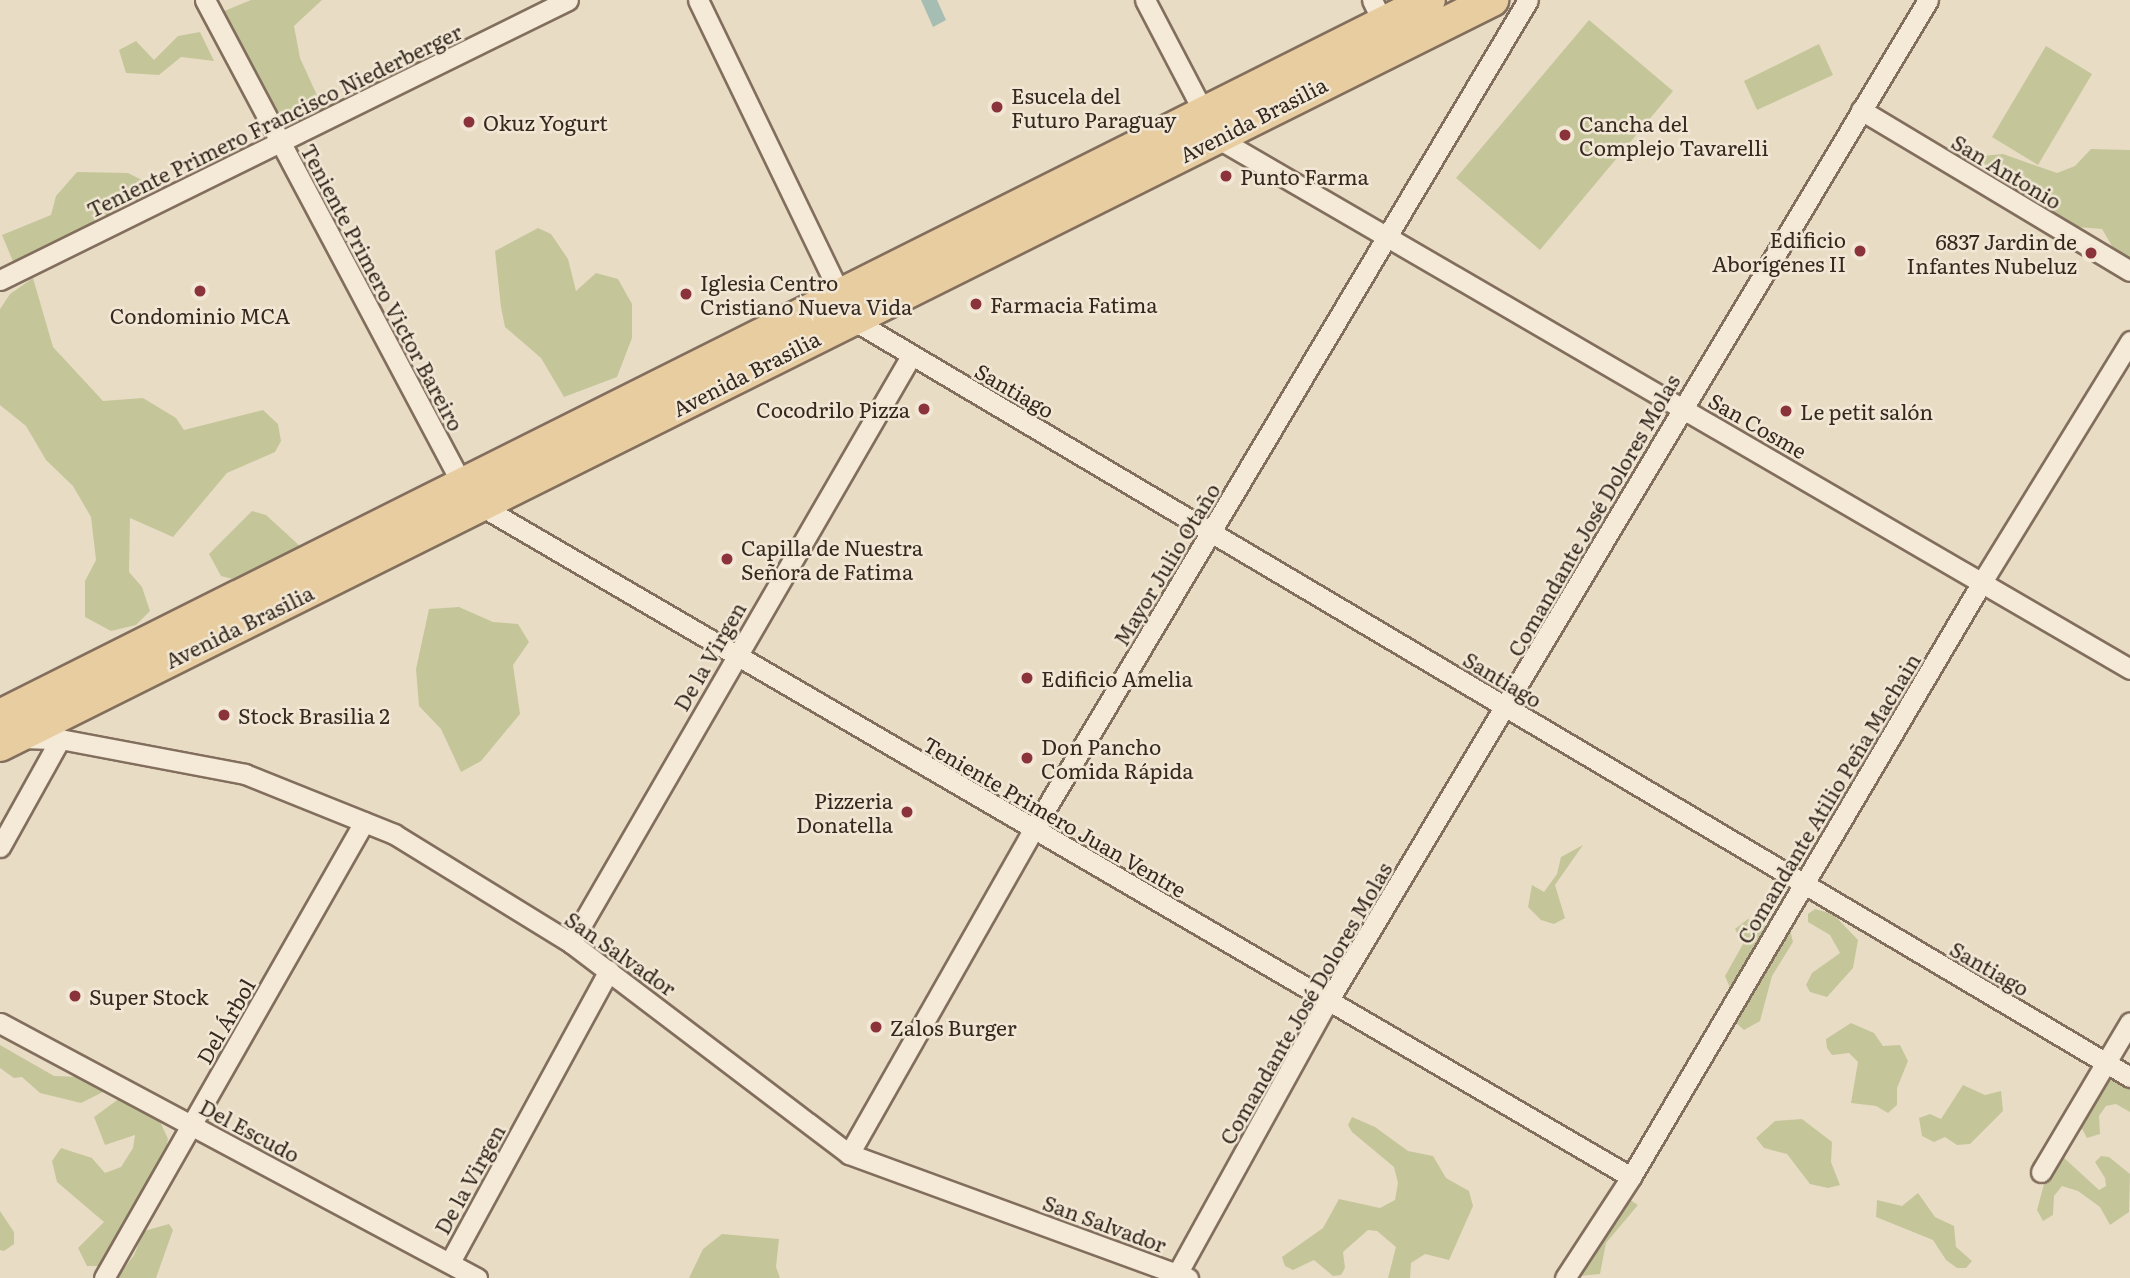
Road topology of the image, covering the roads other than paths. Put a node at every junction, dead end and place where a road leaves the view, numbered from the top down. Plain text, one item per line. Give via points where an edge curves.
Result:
1 (205, 0) edge
2 (568, 0) edge
3 (698, 0) edge
4 (1145, 0) edge
5 (1429, 0) edge
6 (1492, 0) edge
7 (1528, 0) edge
8 (1928, 0) edge
9 (1383, 24) edge
10 (1860, 110) junction
11 (1210, 125) junction
12 (280, 144) junction
13 (1387, 234) junction
14 (2130, 271) edge
15 (0, 280) edge
16 (846, 308) junction
17 (2130, 341) edge
18 (911, 356) junction
19 (1682, 407) junction
20 (471, 495) junction
21 (1213, 530) junction
22 (1982, 582) junction
23 (736, 653) junction
24 (2130, 669) edge
25 (1506, 708) junction
26 (3, 735) edge
27 (60, 739) junction
28 (364, 822) junction
29 (1033, 830) junction
30 (0, 847) edge
31 (1802, 884) junction
32 (571, 943) junction
33 (609, 970) junction
34 (1328, 1002) junction
35 (2130, 1022) edge
36 (0, 1023) edge
37 (2106, 1063) junction
38 (2130, 1077) edge
39 (192, 1125) junction
40 (849, 1154) junction
41 (2041, 1172) dead end
42 (1631, 1177) junction
43 (450, 1262) junction
44 (1183, 1276) edge
45 (104, 1278) edge
46 (477, 1278) edge
47 (1565, 1278) edge

1 - 12 street, Teniente Primero Victor Bareiro
2 - 12 street, Teniente Primero Francisco Niederberger
3 - 16 street
4 - 11 street
5 - 9 main road, Avenida Brasilia
6 - 9 main road, Avenida Brasilia
7 - 13 street, Mayor Julio Otaño
8 - 10 street, Comandante José Dolores Molas
9 - 11 main road, Avenida Brasilia
10 - 14 street, San Antonio
10 - 19 street, Comandante José Dolores Molas
11 - 13 street, San Cosme
11 - 16 main road, Avenida Brasilia
12 - 15 street, Teniente Primero Francisco Niederberger
12 - 20 street, Teniente Primero Victor Bareiro
13 - 19 street, San Cosme
13 - 21 street, Mayor Julio Otaño
16 - 18 street, Santiago
16 - 20 main road, Avenida Brasilia
17 - 22 street, Comandante Atilio Peña Machain
18 - 21 street, Santiago
18 - 23 street, De la Virgen
19 - 22 street, San Cosme
19 - 25 street, Comandante José Dolores Molas
20 - 23 street, Teniente Primero Juan Ventre
20 - 26 main road, Avenida Brasilia
21 - 25 street, Santiago
21 - 29 street, Mayor Julio Otaño
22 - 24 street, San Cosme
22 - 31 street, Comandante Atilio Peña Machain
23 - 29 street, Teniente Primero Juan Ventre
23 - 32 street, De la Virgen
25 - 31 street, Santiago
25 - 34 street, Comandante José Dolores Molas
26 - 27 street, San Salvador
27 - 28 street, San Salvador via 245,774
27 - 30 street
28 - 32 street, San Salvador via 423,848
28 - 39 street, Del Árbol
29 - 34 street, Teniente Primero Juan Ventre
29 - 40 street, Mayor Julio Otaño
31 - 37 street, Santiago
31 - 42 street, Comandante Atilio Peña Machain
32 - 33 street, San Salvador
33 - 40 street, San Salvador
33 - 43 street, De la Virgen
34 - 42 street, Teniente Primero Juan Ventre
34 - 44 street, Comandante José Dolores Molas
35 - 37 street
36 - 39 street, Del Escudo
37 - 38 street, Santiago
37 - 41 street
39 - 43 street, Del Escudo
39 - 45 street, Del Árbol
40 - 44 street, San Salvador
42 - 47 street, Comandante Atilio Peña Machain
43 - 46 street, Del Escudo

